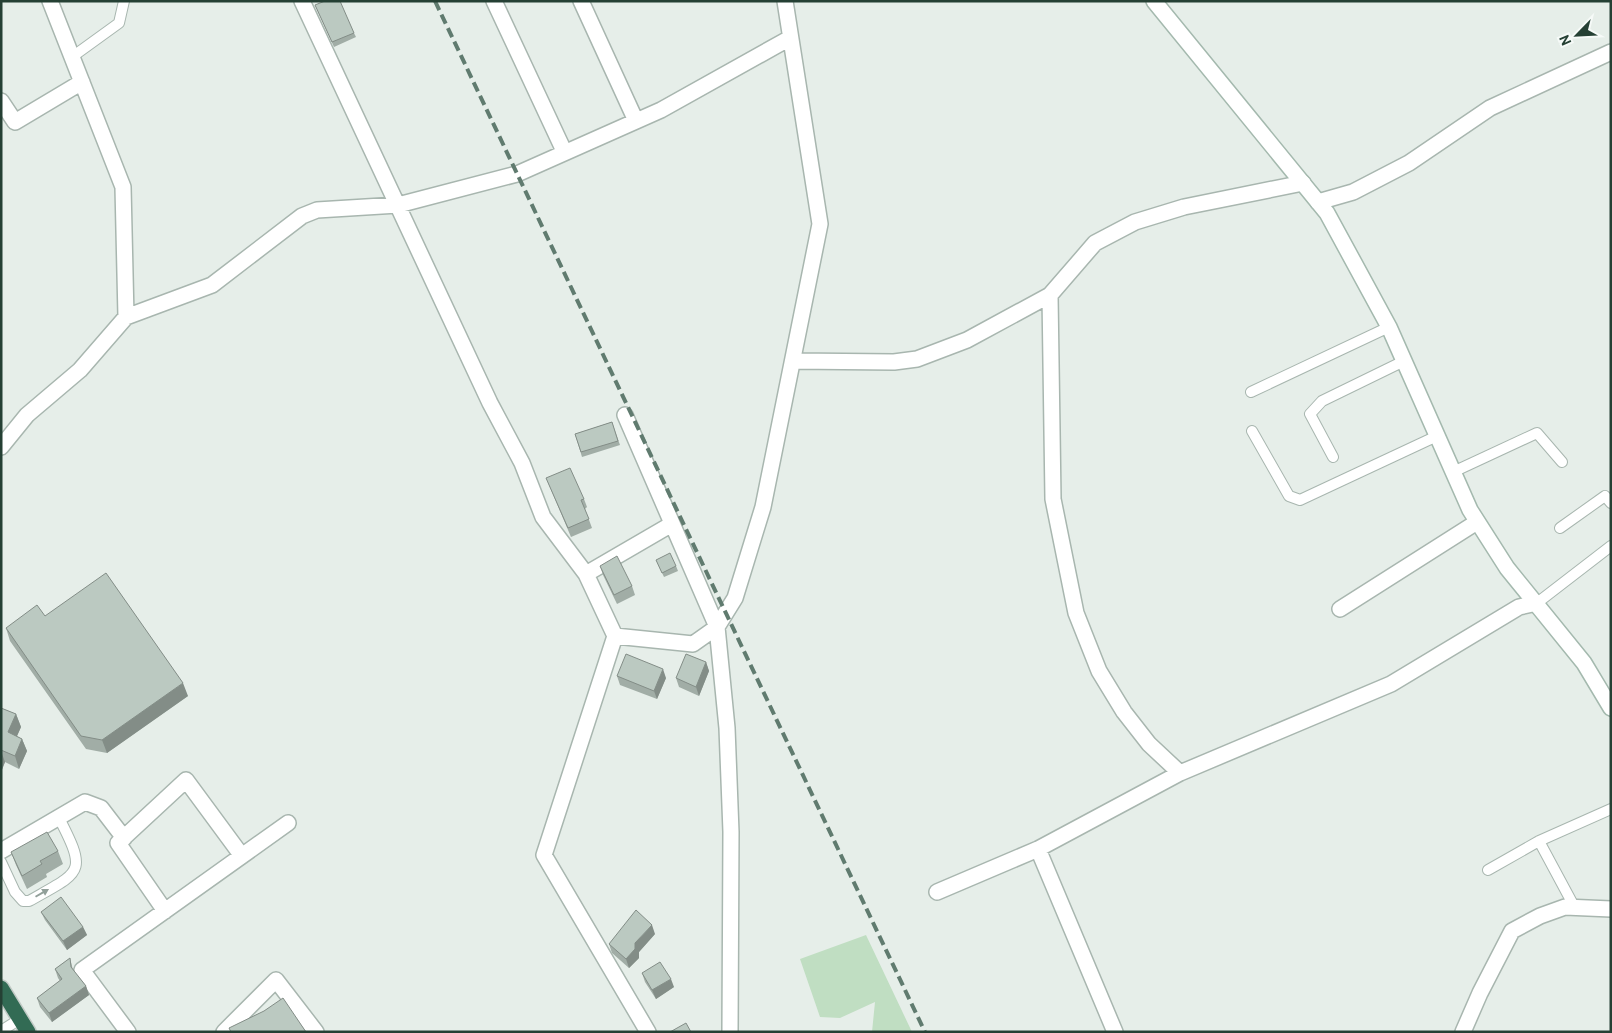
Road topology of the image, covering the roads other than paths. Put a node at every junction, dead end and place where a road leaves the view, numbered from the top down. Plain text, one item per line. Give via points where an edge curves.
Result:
1 (50, 1) edge
2 (124, 1) edge
3 (302, 1) edge
4 (494, 1) edge
5 (581, 1) edge
6 (785, 1) edge
7 (1154, 1) edge
8 (790, 38) junction
9 (1611, 52) edge
10 (72, 57) junction
11 (82, 82) junction
12 (1, 102) edge
13 (636, 121) junction
14 (564, 151) junction
15 (1303, 183) junction
16 (1318, 202) junction
17 (398, 205) junction
18 (1050, 295) junction
19 (126, 318) junction
20 (1389, 327) junction
21 (793, 361) junction
22 (1404, 361) junction
23 (1251, 392) dead end
24 (625, 415) dead end
25 (1252, 431) dead end
26 (1438, 436) junction
27 (1, 447) edge
28 (1332, 457) dead end
29 (1562, 462) dead end
30 (1453, 472) junction
31 (1611, 503) edge
32 (1477, 522) junction
33 (672, 524) junction
34 (1560, 528) dead end
35 (1611, 546) edge
36 (586, 574) junction
37 (1537, 603) junction
38 (1340, 609) dead end
39 (717, 627) junction
40 (615, 636) junction
41 (1611, 708) edge
42 (1180, 773) junction
43 (1611, 809) edge
44 (58, 816) junction
45 (288, 823) dead end
46 (124, 838) junction
47 (1539, 841) junction
48 (1038, 849) junction
49 (1, 851) edge
50 (242, 856) junction
51 (1, 862) edge
52 (1488, 870) dead end
53 (937, 892) dead end
54 (1575, 908) junction
55 (1611, 909) edge
56 (165, 911) junction
57 (1, 988) edge
58 (24, 1026) edge
59 (1, 1031) edge
60 (128, 1032) edge
61 (224, 1032) edge
62 (316, 1032) edge
63 (648, 1032) edge
64 (730, 1032) edge
65 (1115, 1032) edge
66 (1463, 1032) edge

1 - 10 street
2 - 10 lane via 119,24
3 - 17 street
4 - 14 street
5 - 13 street
6 - 8 street
7 - 15 street
8 - 13 street via 662,110
8 - 21 street via 820,224
9 - 16 street via 1490,108 1409,163 1353,192
10 - 11 street
11 - 12 street via 15,122
11 - 19 street via 123,187
13 - 14 street
14 - 17 street via 517,174
15 - 16 street
15 - 18 street via 1184,207 1135,222 1095,243
16 - 20 street
17 - 19 street via 316,210 302,216 212,286
17 - 36 street via 490,403 522,463 543,517
18 - 21 street via 967,340 917,359 894,362
18 - 42 street via 1053,499 1076,613 1098,671 1124,712 1149,744
19 - 27 street via 80,370 27,415
20 - 22 street
20 - 23 lane
21 - 39 street via 763,507 736,598
22 - 26 street
22 - 28 lane via 1322,401 1310,414
24 - 33 street
25 - 26 lane via 1289,496 1300,500
26 - 30 street
29 - 30 lane via 1537,433
30 - 32 street
31 - 34 lane via 1605,496
32 - 37 street via 1507,568
32 - 38 street
33 - 36 street
33 - 39 street
35 - 37 lane
36 - 40 street
37 - 41 street via 1584,663
37 - 42 street via 1519,607 1391,684
39 - 40 street via 693,644
39 - 64 street via 729,775
40 - 63 street via 544,855
42 - 48 street
43 - 47 lane
44 - 46 street via 85,802 93,804 101,808
44 - 49 street
51 -> 44 lane via 15,892 23,901 30,901 72,876 76,867 75,853
45 - 50 street
46 - 50 street via 186,780
46 - 56 street via 118,843
47 - 52 lane
47 - 54 lane
48 - 53 street
48 - 65 street
50 - 56 street
54 - 55 street
54 - 66 street via 1565,907 1512,931
56 - 60 street via 82,970
57 - 58 highway
58 - 59 lane
61 - 62 street via 276,980

